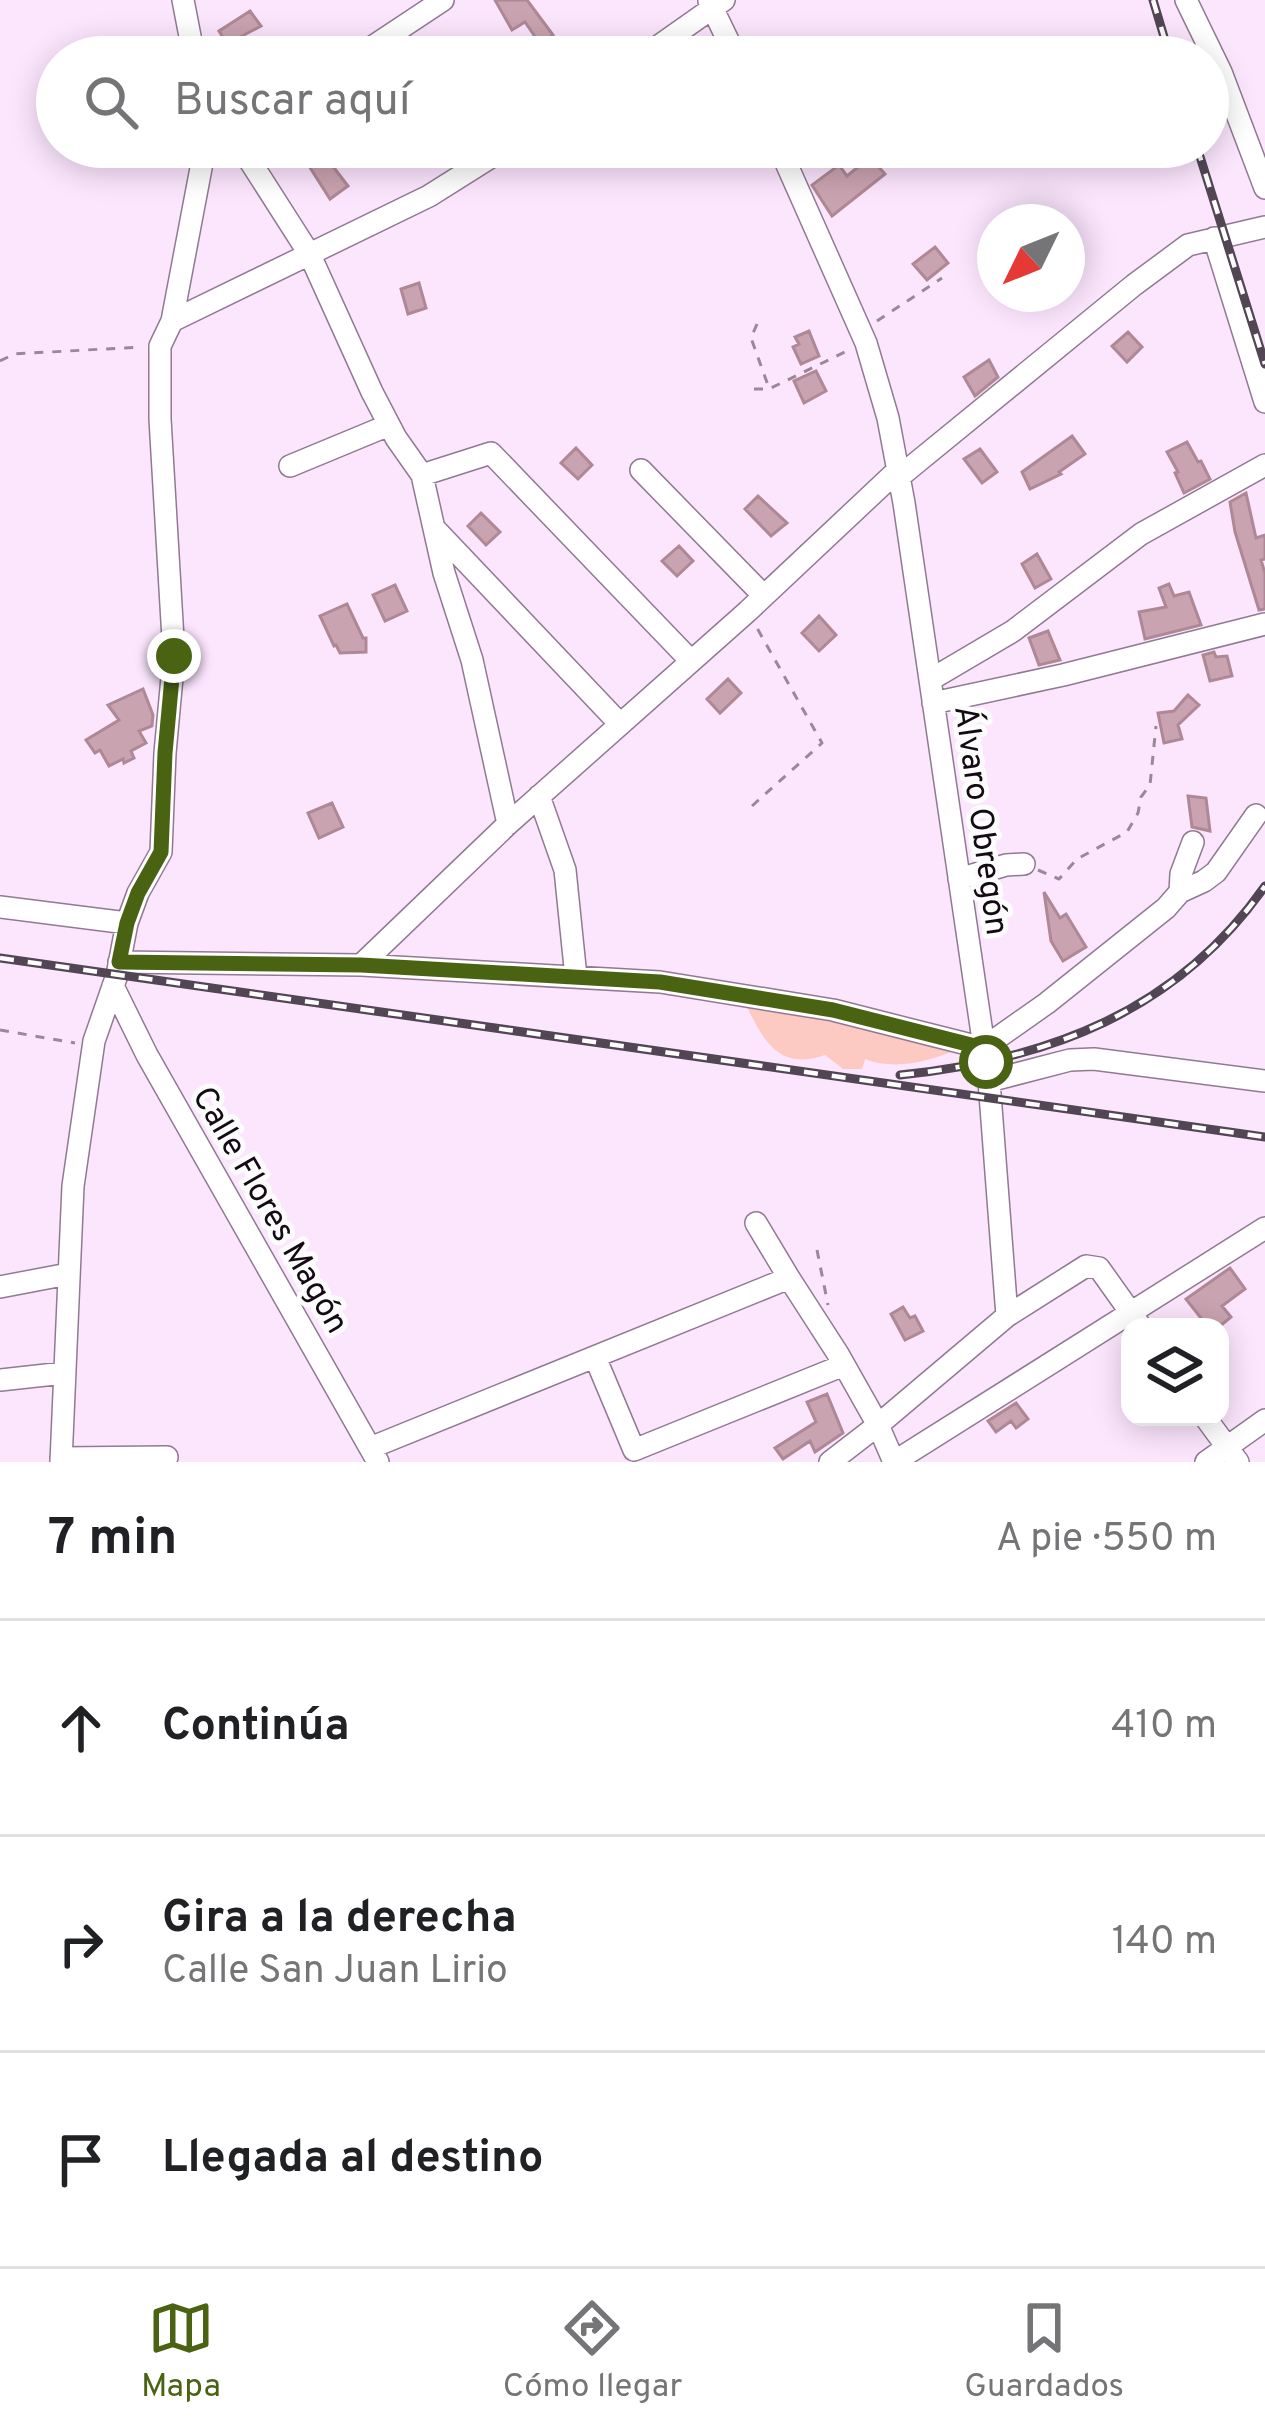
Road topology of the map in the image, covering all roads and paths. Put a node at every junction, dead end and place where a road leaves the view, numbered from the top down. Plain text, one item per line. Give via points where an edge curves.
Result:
1 (183, 0) edge
2 (443, 0) edge
3 (1186, 0) edge
4 (715, 3) edge
5 (190, 36) edge
6 (389, 36) edge
7 (671, 36) edge
8 (728, 36) edge
9 (1204, 36) edge
10 (1229, 93) edge
11 (204, 168) edge
12 (254, 168) edge
13 (474, 168) edge
14 (788, 168) edge
15 (1265, 185) edge
16 (1265, 226) edge
17 (1214, 238) junction
18 (310, 255) junction
19 (943, 278) dead end
20 (172, 320) junction
21 (757, 324) dead end
22 (863, 338) junction
23 (160, 346) junction
24 (0, 361) edge
25 (754, 388) dead end
26 (769, 389) junction
27 (1265, 402) edge
28 (389, 425) junction
29 (1265, 465) edge
30 (290, 466) dead end
31 (640, 470) dead end
32 (898, 473) junction
33 (422, 475) junction
34 (434, 528) junction
35 (756, 603) junction
36 (1265, 624) edge
37 (691, 662) junction
38 (930, 680) junction
39 (933, 703) junction
40 (620, 724) junction
41 (1156, 726) dead end
42 (539, 796) junction
43 (752, 806) dead end
44 (1256, 815) dead end
45 (508, 824) junction
46 (1193, 842) dead end
47 (1024, 864) joint
48 (958, 879) junction
49 (1180, 892) junction
50 (0, 908) edge
51 (127, 923) junction
52 (119, 962) junction
53 (361, 965) junction
54 (576, 977) junction
55 (113, 986) junction
56 (0, 1030) edge
57 (94, 1046) junction
58 (983, 1048) junction
59 (989, 1081) junction
60 (1265, 1081) edge
61 (756, 1223) dead end
62 (1265, 1228) edge
63 (817, 1250) dead end
64 (68, 1274) junction
65 (789, 1278) junction
66 (0, 1287) edge
67 (1007, 1316) junction
68 (831, 1318) dead end
69 (1135, 1318) edge
70 (1139, 1318) edge
71 (1121, 1329) edge
72 (595, 1357) junction
73 (844, 1365) junction
74 (64, 1372) junction
75 (0, 1380) edge
76 (1265, 1420) edge
77 (878, 1425) junction
78 (1212, 1426) edge
79 (1232, 1454) edge
80 (374, 1455) edge
81 (167, 1457) dead end
82 (61, 1460) edge
83 (830, 1462) edge
84 (894, 1462) edge
85 (1206, 1462) edge

1 - 5 street
2 - 6 street
3 - 9 street
4 - 7 street
4 - 8 street
10 - 15 street
11 - 20 street
12 - 18 street
13 - 18 street
14 - 22 street, Álvaro Obregón
16 - 17 street
17 - 27 street
17 - 32 street via 1188,245 1134,285
18 - 20 street
18 - 28 street
19 - 22 path
20 - 23 street
21 - 26 path via 751,338
22 - 26 path
22 - 32 street, Álvaro Obregón
23 - 24 path
23 - 51 street via 174,656 161,852
25 - 26 path
28 - 30 street
28 - 33 street
29 - 38 street via 1141,534 1012,632
31 - 35 street
32 - 35 street
32 - 38 street, Álvaro Obregón
33 - 34 street
33 - 37 street via 491,452
34 - 40 street
34 - 45 street
35 - 37 street
35 - 43 path via 822,743
36 - 39 street
37 - 40 street
38 - 39 street, Álvaro Obregón
39 - 48 street, Álvaro Obregón
40 - 42 street
41 - 47 path via 1150,785 1127,832 1077,859 1059,879
42 - 45 street
42 - 54 street via 565,870
44 - 49 street via 1216,872
45 - 53 street
46 - 49 street
47 - 48 street
48 - 58 street, Álvaro Obregón
49 - 58 street via 1137,934
50 - 51 street
51 - 52 street
52 - 53 street
52 - 55 street
53 - 54 street
54 - 58 street via 833,1010
55 - 57 street
55 - 80 street, Calle Flores Magón
56 - 57 path
57 - 64 street
58 - 59 street, Álvaro Obregón
59 - 60 street via 1094,1059
59 - 67 street, Álvaro Obregón
61 - 65 street
62 - 70 street
63 - 68 path
64 - 66 street
64 - 74 street
65 - 72 street
65 - 73 street
67 - 69 street via 1086,1266 1099,1268
67 - 77 street
71 - 84 street
72 - 73 street via 634,1450
72 - 80 street
73 - 77 street
74 - 75 street
74 - 82 street
76 - 79 street
77 - 83 street
77 - 84 street
78 - 79 street
79 - 85 street
81 - 82 street

